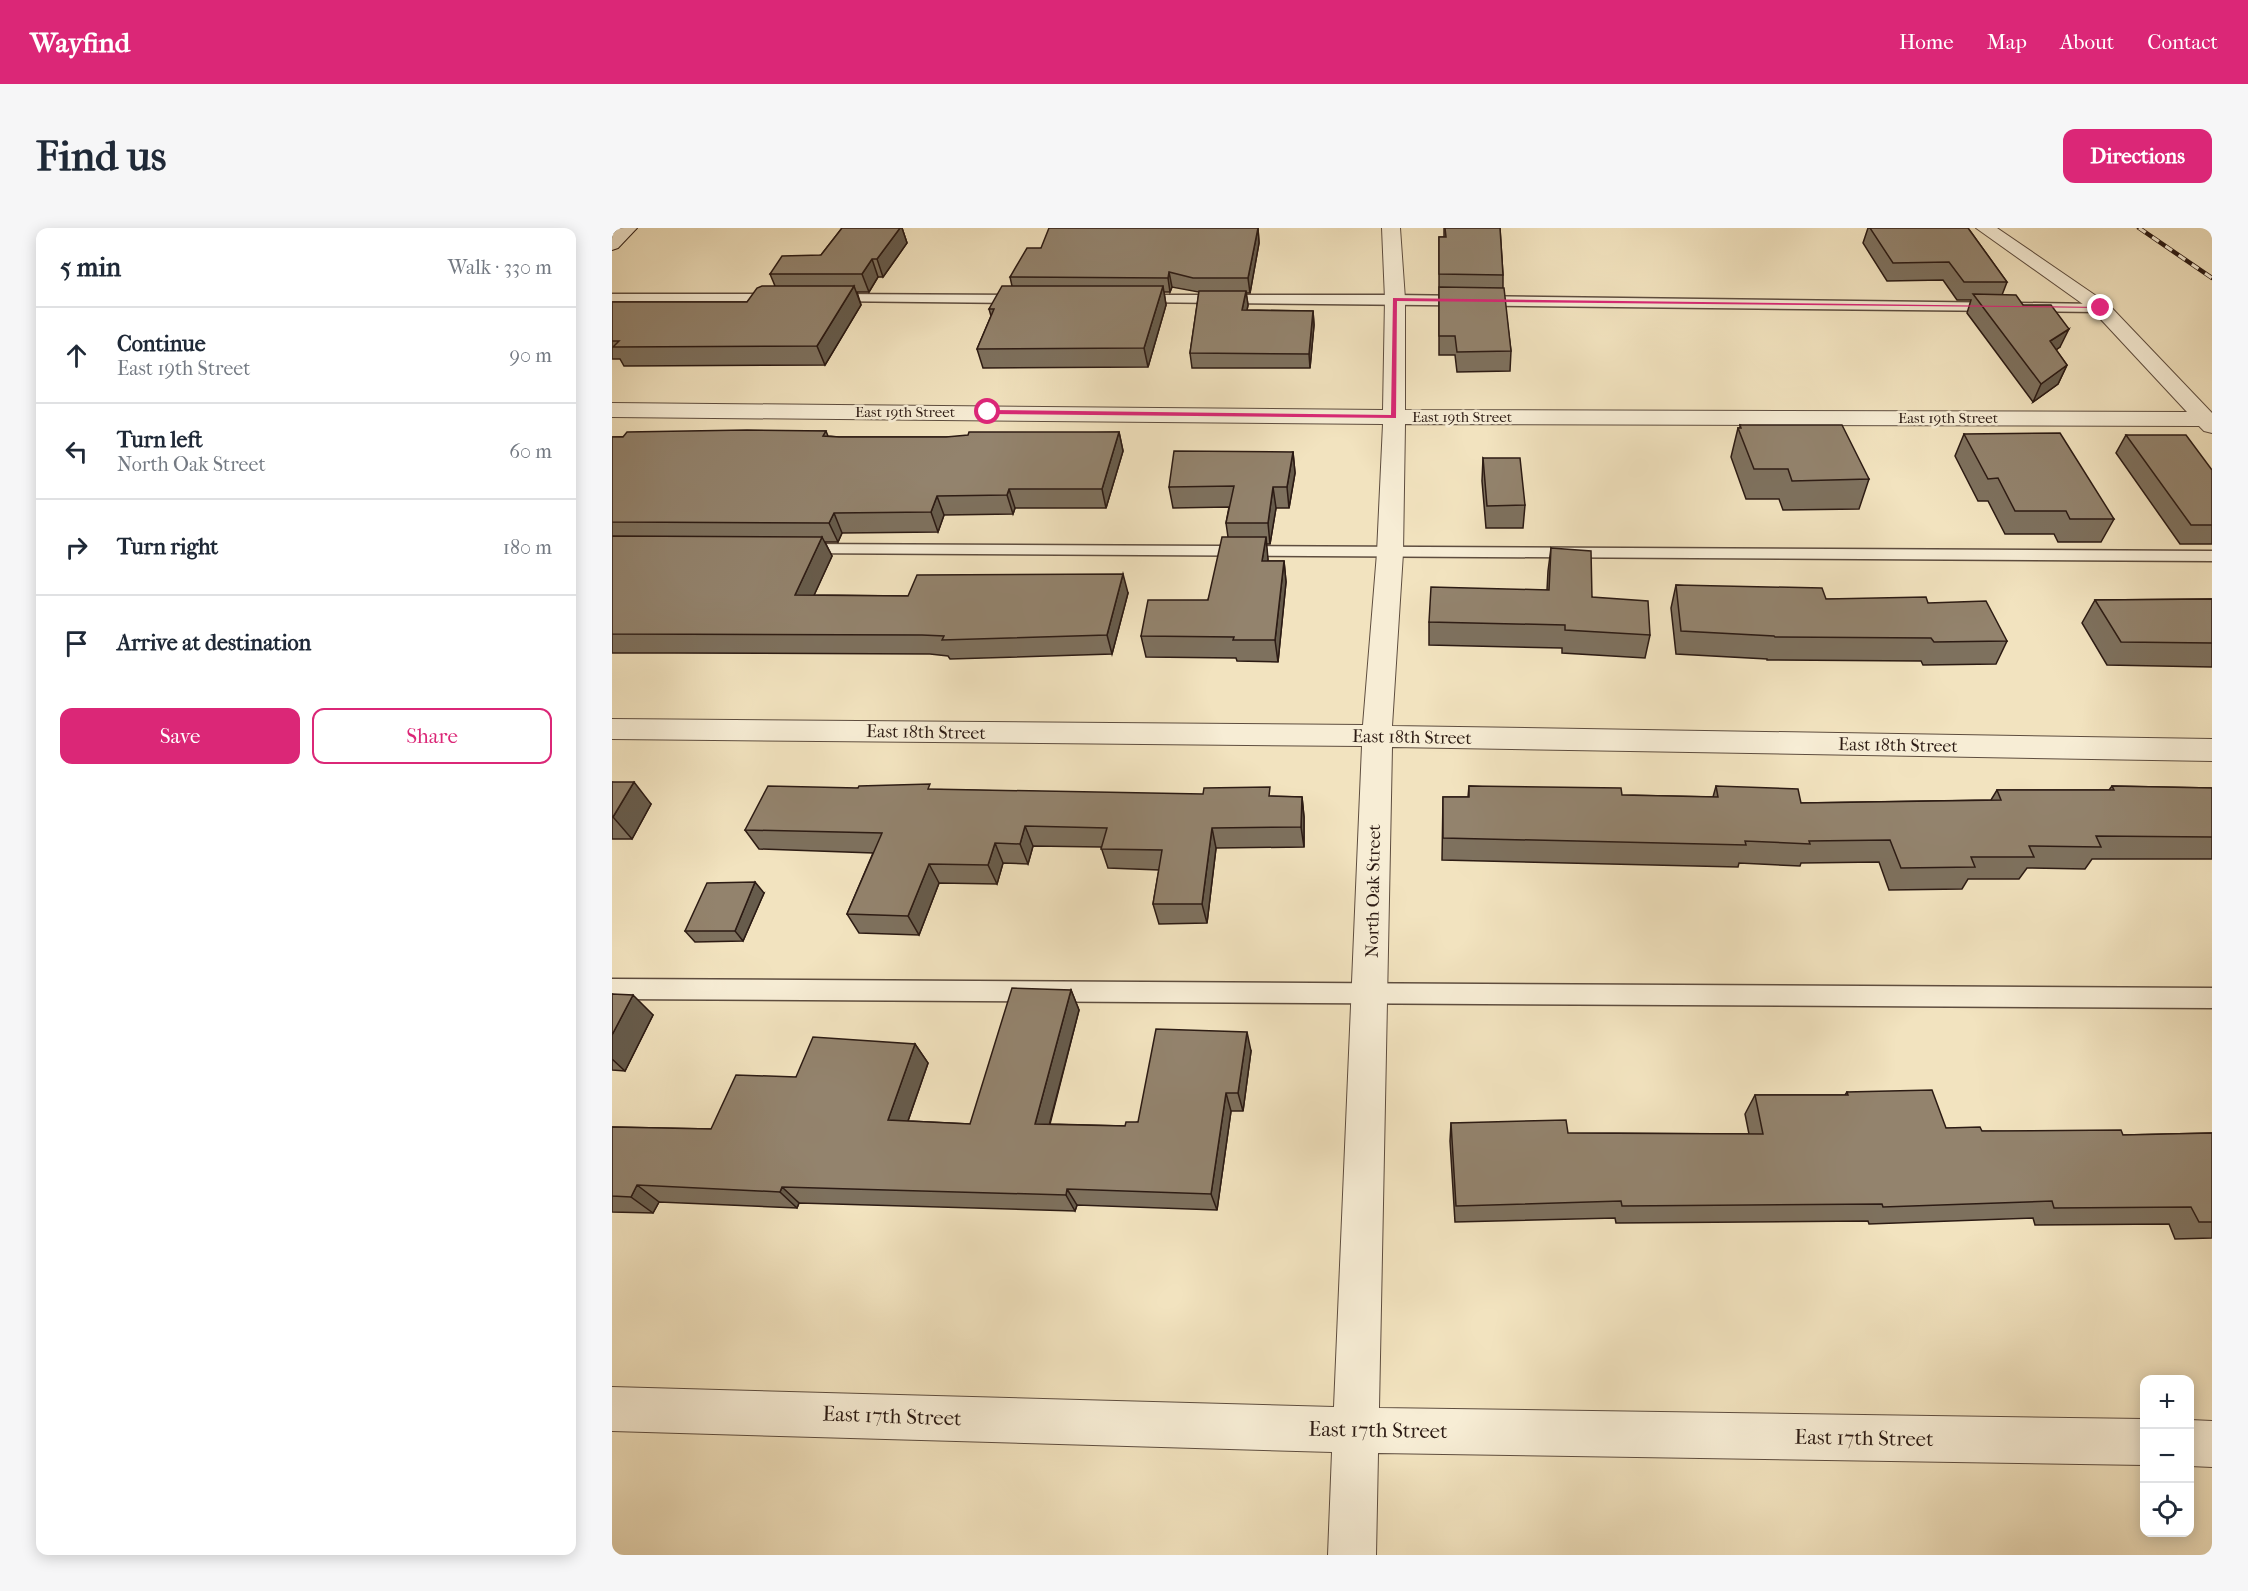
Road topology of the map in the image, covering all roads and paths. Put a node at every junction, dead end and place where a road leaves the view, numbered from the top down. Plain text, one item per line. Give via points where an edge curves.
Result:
1 (628, 228) edge
2 (1391, 228) edge
3 (1985, 228) edge
4 (612, 244) edge
5 (612, 298) edge
6 (790, 298) edge
7 (814, 298) edge
8 (1039, 299) edge
9 (1122, 299) edge
10 (1395, 299) junction
11 (2101, 308) junction
12 (612, 410) edge
13 (1394, 417) junction
14 (2209, 422) edge
15 (780, 549) edge
16 (1390, 553) junction
17 (2212, 556) edge
18 (612, 729) edge
19 (1377, 736) junction
20 (2212, 750) edge
21 (612, 988) edge
22 (1370, 993) junction
23 (2212, 998) edge
24 (612, 1409) edge
25 (1355, 1430) junction
26 (2140, 1442) edge
27 (2194, 1443) edge
28 (2212, 1443) edge
29 (1352, 1555) edge

1 - 4 street
2 - 10 street, North Oak Street
3 - 11 street
5 - 6 lane
7 - 8 lane
9 - 10 lane
10 - 11 lane
10 - 13 street, North Oak Street
11 - 14 street
12 - 13 street, East 19th Street
13 - 14 street, East 19th Street
13 - 16 street, North Oak Street
15 - 16 lane
16 - 17 lane
16 - 19 street, North Oak Street
18 - 19 street, East 18th Street
19 - 20 street, East 18th Street
19 - 22 street, North Oak Street
21 - 22 lane
22 - 23 lane
22 - 25 street, North Oak Street
24 - 25 street, East 17th Street
25 - 26 street, East 17th Street
25 - 29 street, North Oak Street
27 - 28 street

